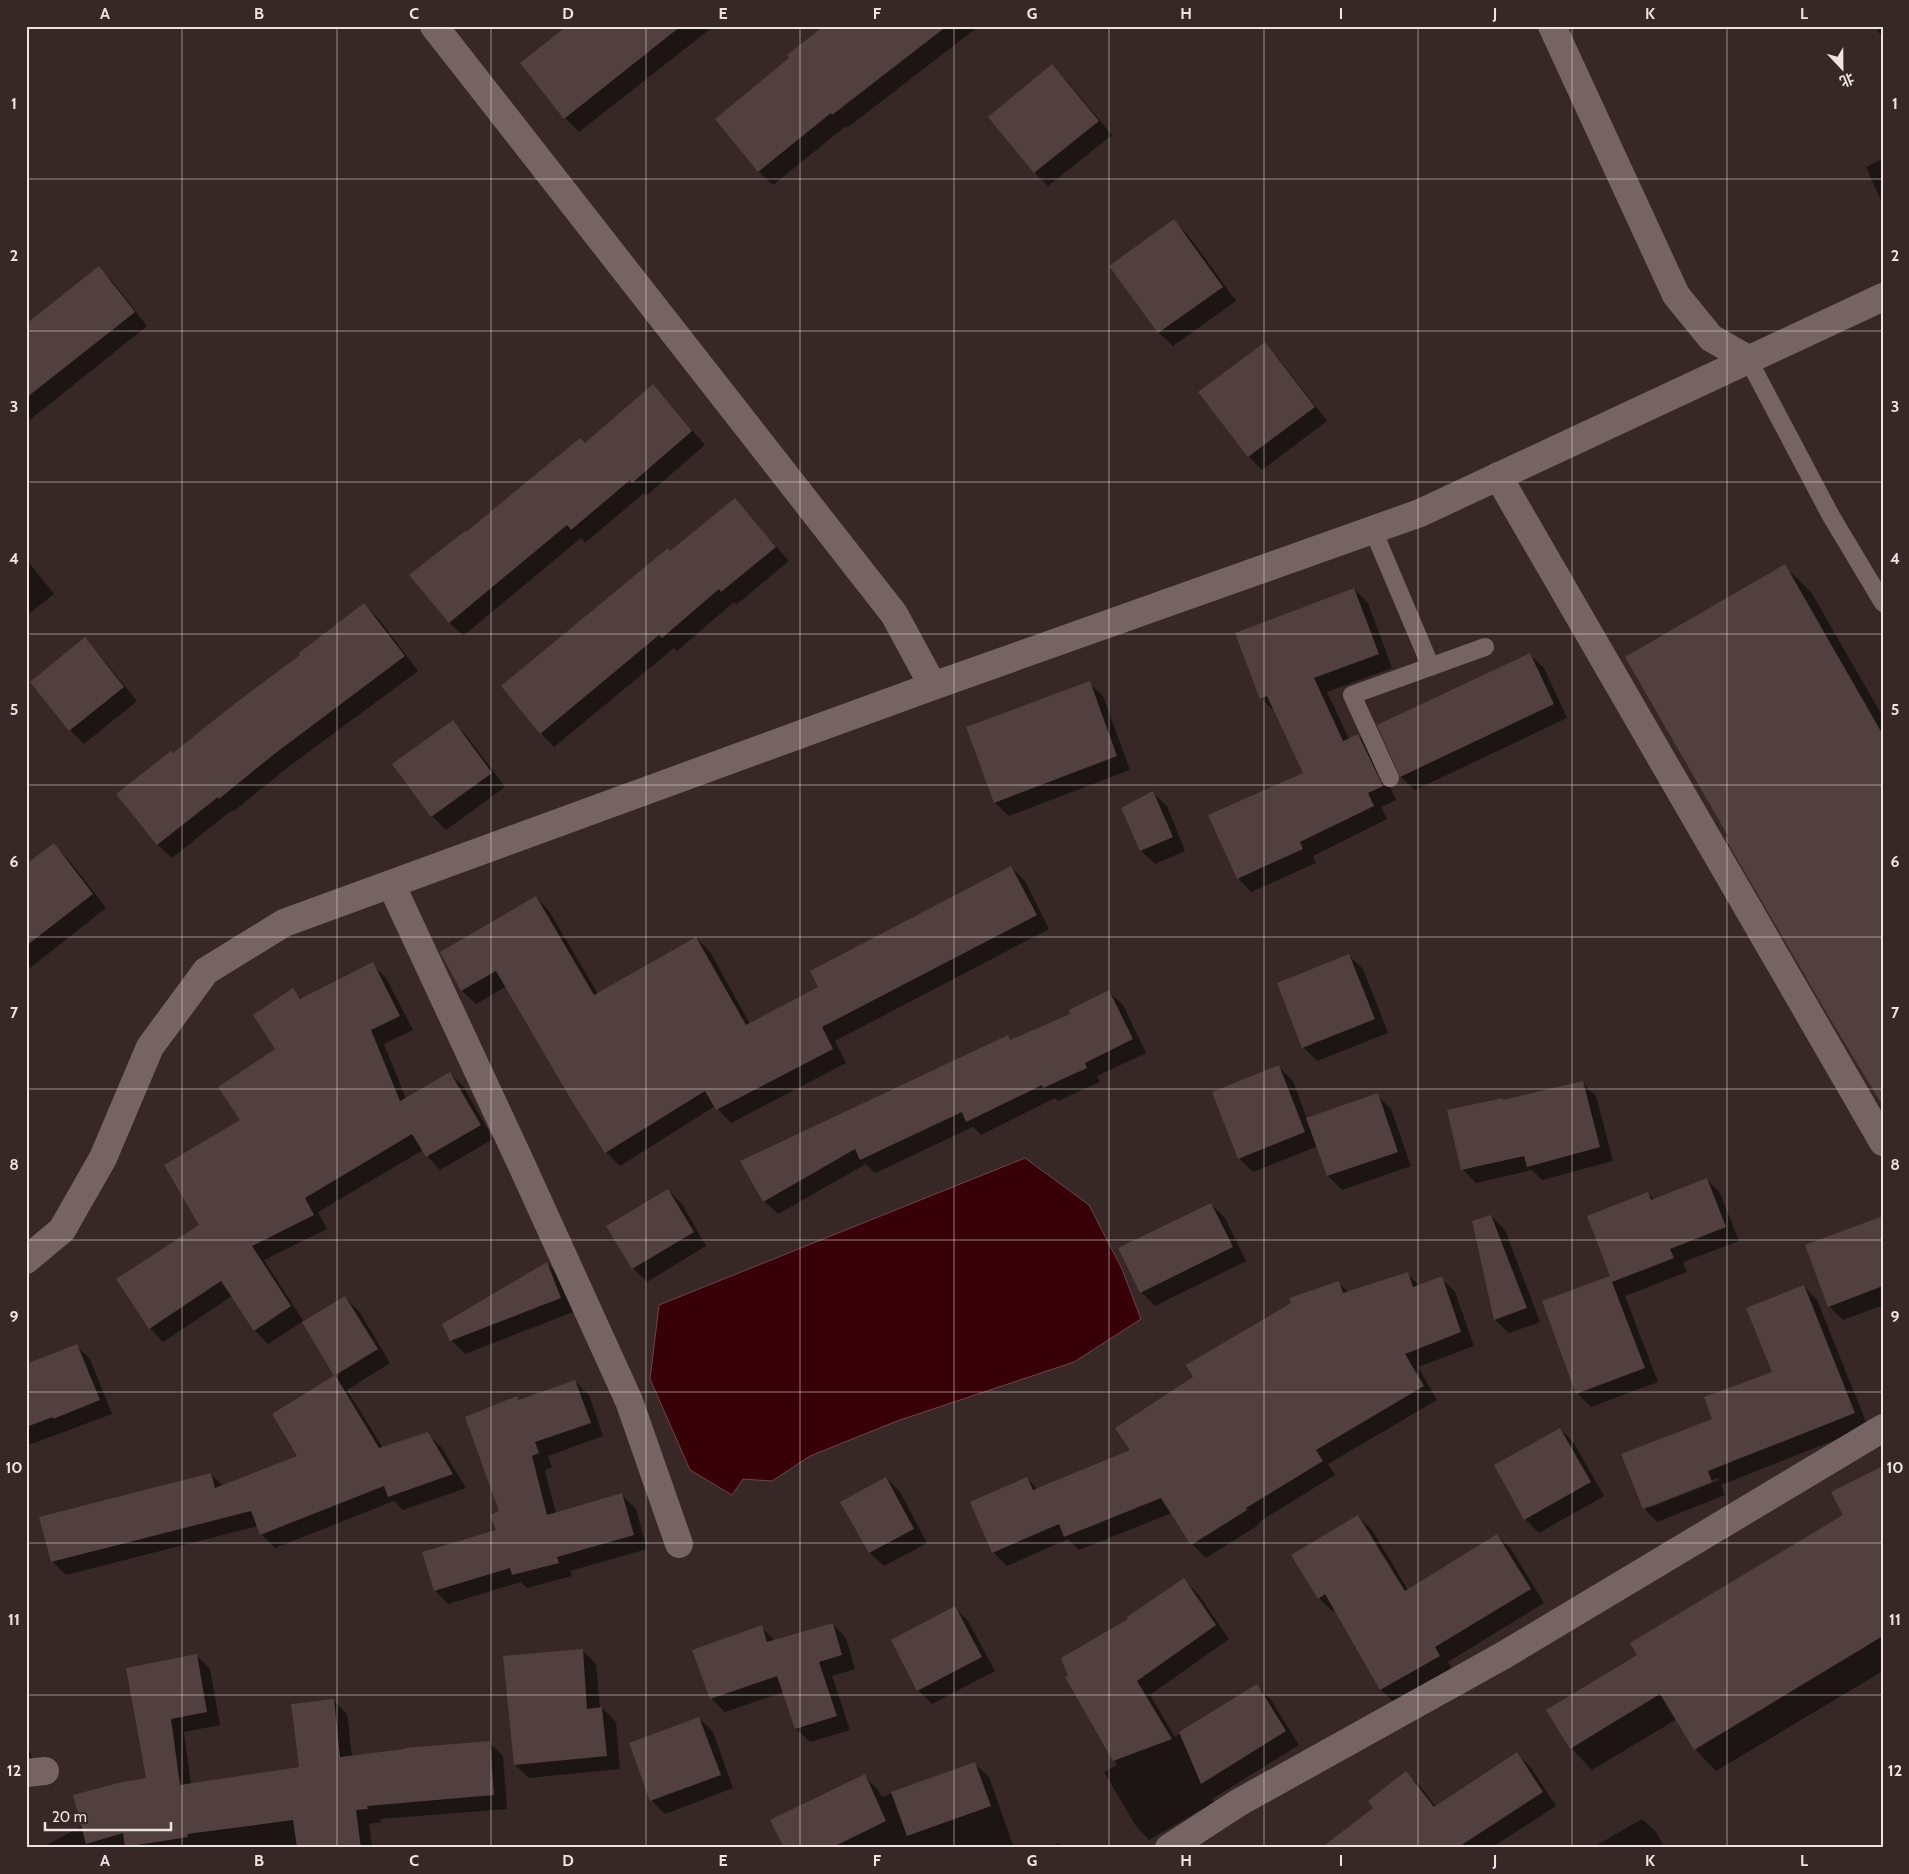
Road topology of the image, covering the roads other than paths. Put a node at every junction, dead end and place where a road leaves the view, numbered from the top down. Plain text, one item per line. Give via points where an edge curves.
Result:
1 (434, 26) edge
2 (1552, 26) edge
3 (1883, 297) edge
4 (1748, 359) junction
5 (1498, 476) junction
6 (1373, 530) junction
7 (1883, 604) edge
8 (1485, 647) dead end
9 (1431, 667) junction
10 (933, 686) junction
11 (1390, 778) dead end
12 (391, 884) junction
13 (1883, 1142) edge
14 (26, 1260) edge
15 (1883, 1428) edge
16 (679, 1544) dead end
17 (1169, 1848) edge

1 - 10 street via 894,614
2 - 4 street via 1676,295 1711,338
3 - 4 street
4 - 5 street
4 - 7 lane via 1831,516
5 - 6 street via 1420,513
5 - 13 street
6 - 9 lane
6 - 10 street
8 - 9 lane
9 - 11 lane via 1352,695
10 - 12 street
12 - 14 street via 284,923 206,971 150,1047 103,1158 62,1230
12 - 16 street via 629,1401
15 - 17 street via 1504,1655 1238,1803

